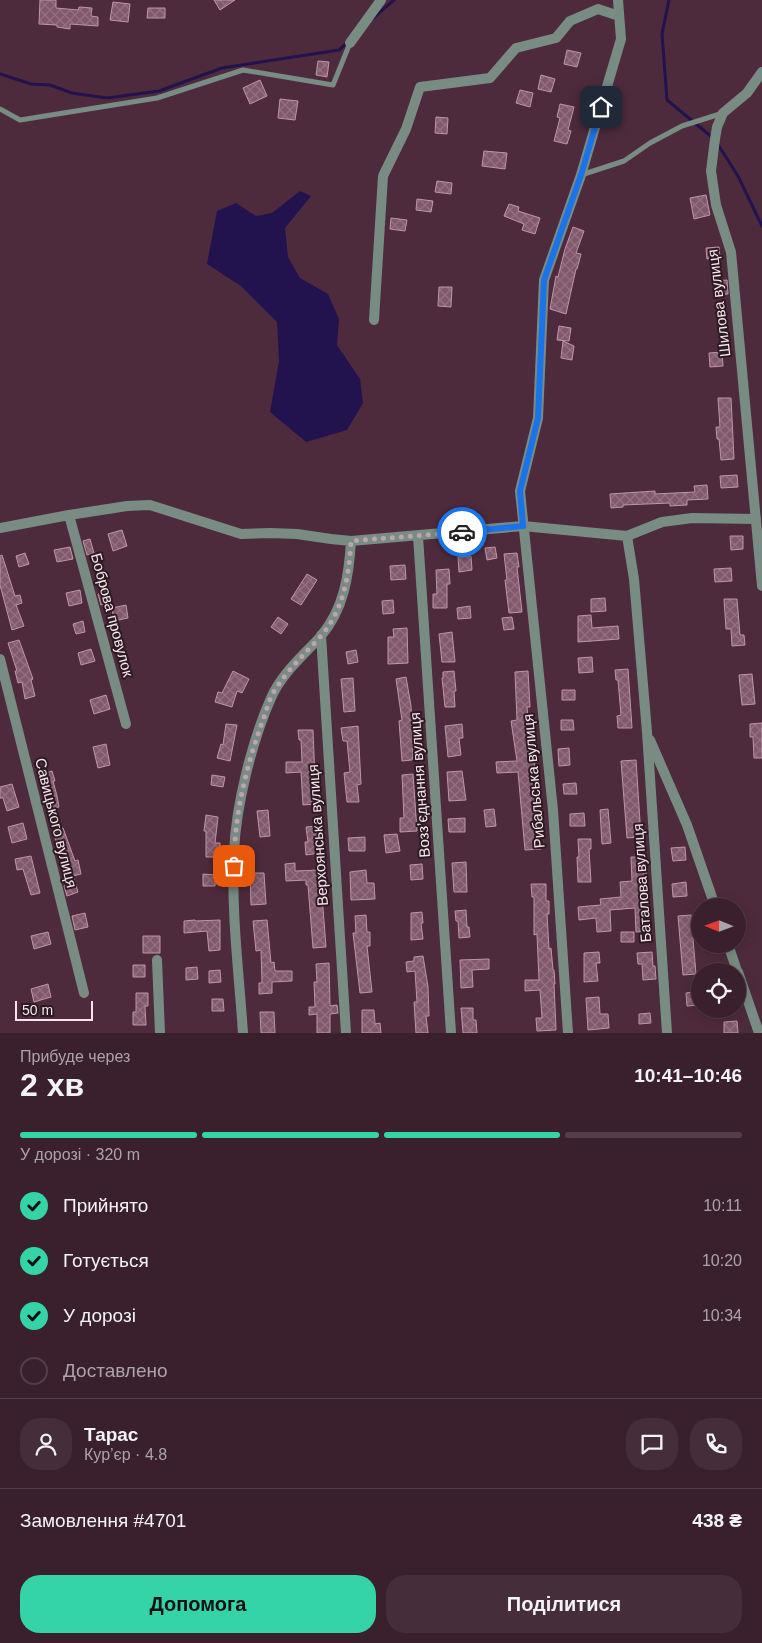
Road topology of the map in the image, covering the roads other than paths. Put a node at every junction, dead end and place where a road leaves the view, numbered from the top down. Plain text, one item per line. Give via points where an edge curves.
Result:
1 (381, 0) edge
2 (618, 0) edge
3 (619, 16) junction
4 (350, 44) joint
5 (762, 72) edge
6 (0, 109) edge
7 (723, 113) junction
8 (581, 175) junction
9 (374, 320) dead end
10 (69, 515) junction
11 (756, 519) junction
12 (523, 526) junction
13 (0, 528) edge
14 (418, 536) junction
15 (627, 536) junction
16 (351, 541) junction
17 (762, 586) edge
18 (321, 635) junction
19 (0, 659) edge
20 (126, 724) dead end
21 (647, 732) junction
22 (712, 898) edge
23 (157, 960) dead end
24 (84, 993) dead end
25 (746, 996) edge
26 (160, 1033) edge
27 (244, 1033) edge
28 (346, 1033) edge
29 (451, 1033) edge
30 (568, 1033) edge
31 (667, 1033) edge
32 (759, 1033) edge

1 - 4 street
2 - 3 street, Рибальська вулиця
3 - 8 street, Рибальська вулиця via 622,39
3 - 9 street via 598,9 570,21 556,38 516,48 490,78 420,87 406,129 383,176
4 - 6 lane via 334,86 244,70 157,98 20,120
5 - 7 street via 747,93
7 - 8 lane via 682,126 624,162
7 - 11 street, Шилова вулиця via 717,127 711,171 716,205 730,252
8 - 12 street, Рибальська вулиця via 544,280 538,418 520,491
10 - 13 street
10 - 16 street via 150,505 241,534 297,534
10 - 20 street, Боброва провулок
11 - 15 street via 692,518 662,522
11 - 17 street, Шилова вулиця
12 - 14 street
12 - 15 street
12 - 30 street, Рибальська вулиця via 553,810
14 - 16 street
14 - 29 street, Возз’єднання вулиця
15 - 21 street, Баталова вулиця via 634,579
16 - 18 street via 350,569 342,599
18 - 27 street via 294,663 272,696 256,739 239,806 234,850 234,897
18 - 28 street, Верхоянська вулиця
19 - 24 street, Савицького вулиця
21 - 22 street, Баталова вулиця via 688,825
21 - 31 street, Баталова вулиця
23 - 26 street
25 - 32 street

